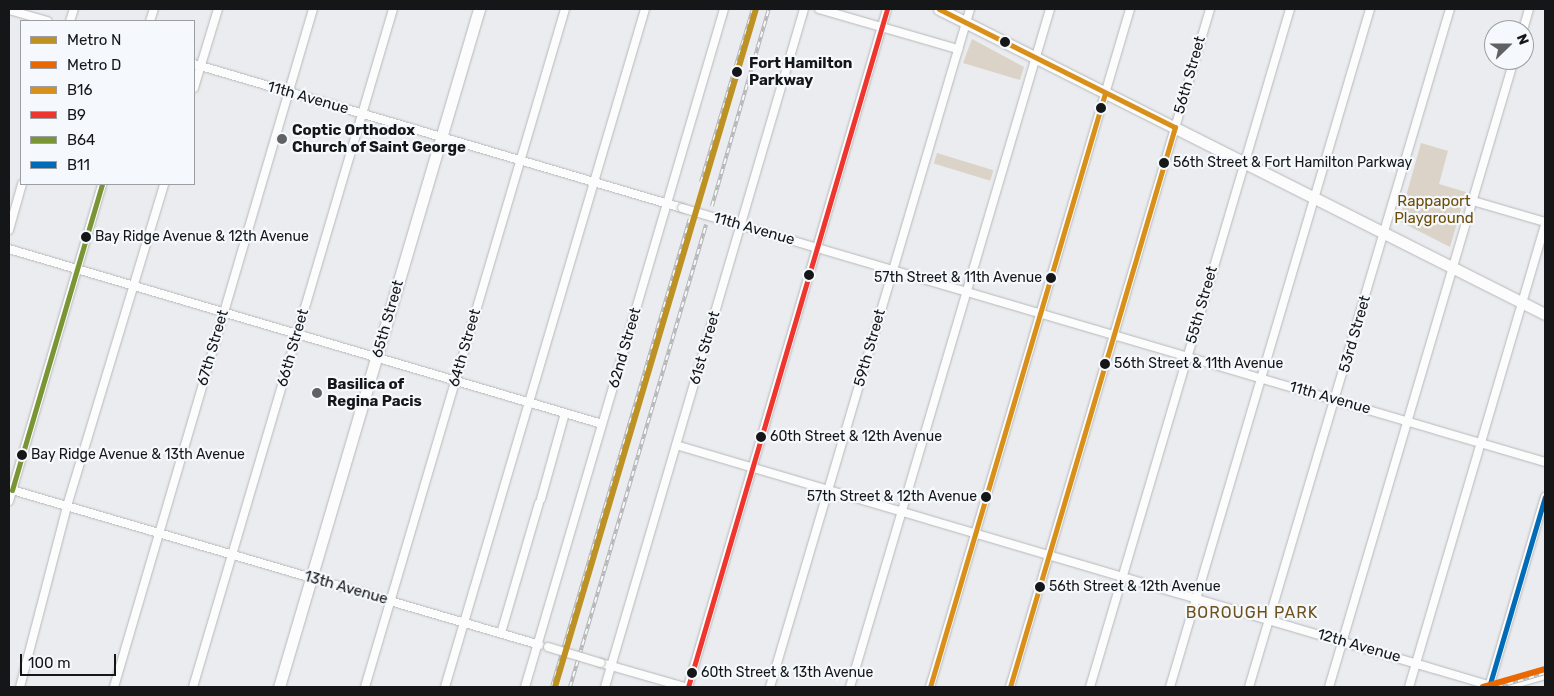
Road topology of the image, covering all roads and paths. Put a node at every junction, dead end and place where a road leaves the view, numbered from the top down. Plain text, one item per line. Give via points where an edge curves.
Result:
1 (218, 9) edge
2 (313, 9) edge
3 (393, 9) edge
4 (479, 9) edge
5 (565, 9) edge
6 (645, 9) edge
7 (724, 9) edge
8 (804, 9) edge
9 (819, 9) edge
10 (887, 9) edge
11 (939, 9) edge
12 (970, 9) edge
13 (1050, 9) edge
14 (1130, 9) edge
15 (1210, 9) edge
16 (1290, 9) edge
17 (1370, 9) edge
18 (1450, 9) edge
19 (9, 10) edge
20 (44, 20) edge
21 (966, 22) junction
22 (882, 27) junction
23 (958, 49) junction
24 (1036, 57) junction
25 (197, 65) edge
26 (1511, 70) edge
27 (195, 80) edge
28 (289, 92) junction
29 (1105, 92) junction
30 (362, 114) junction
31 (1175, 127) junction
32 (441, 137) junction
33 (520, 160) junction
34 (1244, 162) junction
35 (594, 182) junction
36 (22, 185) edge
37 (102, 185) edge
38 (164, 185) edge
39 (1314, 197) junction
40 (1473, 201) junction
41 (667, 204) junction
42 (1545, 224) edge
43 (741, 225) junction
44 (9, 230) edge
45 (1385, 232) junction
46 (817, 248) junction
47 (9, 249) edge
48 (1453, 268) junction
49 (77, 269) junction
50 (893, 270) junction
51 (133, 286) junction
52 (967, 291) junction
53 (1523, 302) junction
54 (224, 312) junction
55 (1041, 313) junction
56 (1545, 314) edge
57 (297, 334) junction
58 (1114, 334) junction
59 (1187, 356) junction
60 (376, 358) junction
61 (1261, 378) junction
62 (456, 380) junction
63 (1335, 399) junction
64 (529, 402) junction
65 (566, 413) junction
66 (1408, 422) junction
67 (602, 424) junction
68 (1481, 443) junction
69 (676, 446) junction
70 (1545, 462) edge
71 (752, 468) junction
72 (828, 490) junction
73 (10, 493) edge
74 (1545, 497) edge
75 (67, 506) junction
76 (902, 512) junction
77 (159, 533) junction
78 (975, 534) junction
79 (232, 554) junction
80 (1049, 555) junction
81 (1122, 577) junction
82 (312, 578) junction
83 (1196, 598) junction
84 (390, 601) junction
85 (1269, 620) junction
86 (464, 622) junction
87 (501, 633) junction
88 (1343, 642) junction
89 (537, 644) junction
90 (1416, 663) junction
91 (611, 666) junction
92 (1545, 674) edge
93 (20, 687) edge
94 (114, 687) edge
95 (194, 687) edge
96 (279, 687) edge
97 (365, 687) edge
98 (445, 687) edge
99 (525, 687) edge
100 (604, 687) edge
101 (686, 687) edge
102 (770, 687) edge
103 (850, 687) edge
104 (930, 687) edge
105 (1010, 687) edge
106 (1090, 687) edge
107 (1170, 687) edge
108 (1250, 687) edge
109 (1329, 687) edge
110 (1409, 687) edge
111 (1491, 687) edge
112 (1501, 687) edge

1 - 25 street
2 - 28 street, 67th Street
3 - 30 street, 66th Street
4 - 32 main road, 65th Street
5 - 33 street, 64th Street
6 - 35 street
7 - 41 street, 62nd Street
8 - 43 street, 61st Street
9 - 22 street
10 - 22 street
11 - 21 main road
12 - 21 street, 59th Street
13 - 24 street
14 - 29 street
15 - 31 street, 56th Street
16 - 34 street, 55th Street
17 - 39 street
18 - 45 street, 53rd Street
19 - 20 street
21 - 23 street, 59th Street
21 - 24 main road
22 - 23 street
22 - 46 street
23 - 50 street, 59th Street
24 - 29 main road
24 - 52 street
25 - 27 street
25 - 28 street, 11th Avenue
26 - 40 street
28 - 30 street, 11th Avenue
28 - 54 street, 67th Street
29 - 31 main road
29 - 55 street
30 - 32 street, 11th Avenue
30 - 57 street, 66th Street
31 - 34 main road
31 - 58 street, 56th Street
32 - 33 street, 11th Avenue
32 - 60 main road, 65th Street
33 - 35 street, 11th Avenue
33 - 62 street, 64th Street
34 - 39 main road
34 - 59 street, 55th Street
35 - 41 street, 11th Avenue
35 - 64 street
36 - 44 street
37 - 49 street
38 - 51 street
39 - 45 main road
39 - 61 street
40 - 42 street
40 - 48 street
41 - 43 street, 11th Avenue, bridge
41 - 67 street, 62nd Street
42 - 53 street
43 - 46 street, 11th Avenue
43 - 69 street, 61st Street
45 - 48 main road
45 - 63 street, 53rd Street
46 - 50 street, 11th Avenue
46 - 71 street
47 - 49 street
48 - 53 main road
48 - 66 street
49 - 51 street
49 - 73 street
50 - 52 street, 11th Avenue
50 - 72 street, 59th Street
51 - 54 street
51 - 75 street
52 - 55 street, 11th Avenue
52 - 76 street
53 - 56 main road
53 - 68 street
54 - 57 street
54 - 77 street, 67th Street
55 - 58 street, 11th Avenue
55 - 78 street
57 - 60 street
57 - 79 street, 66th Street
58 - 59 street, 11th Avenue
58 - 80 street, 56th Street
59 - 61 street, 11th Avenue
59 - 81 street, 55th Street
60 - 62 street
60 - 82 main road, 65th Street
61 - 63 street, 11th Avenue
61 - 83 street
62 - 64 street
62 - 84 street, 64th Street
63 - 66 street, 11th Avenue
63 - 85 street, 53rd Street
64 - 65 street
64 - 86 street
65 - 67 street
65 - 87 street
66 - 68 street, 11th Avenue
66 - 88 street
67 - 89 street, 62nd Street
68 - 70 street, 11th Avenue
68 - 90 street
69 - 71 street, 12th Avenue
69 - 91 street, 61st Street
71 - 72 street, 12th Avenue
71 - 101 street
72 - 76 street, 12th Avenue
72 - 102 street, 59th Street
73 - 75 street, 13th Avenue
74 - 111 street
75 - 77 street, 13th Avenue
75 - 93 street
76 - 78 street, 12th Avenue
76 - 103 street
77 - 79 street, 13th Avenue
77 - 94 street, 67th Street
78 - 80 street, 12th Avenue
78 - 104 street
79 - 82 street, 13th Avenue
79 - 95 street, 66th Street
80 - 81 street, 12th Avenue
80 - 105 street, 56th Street
81 - 83 street, 12th Avenue
81 - 106 street, 55th Street
82 - 84 street, 13th Avenue
82 - 96 main road, 65th Street
83 - 85 street, 12th Avenue
83 - 107 street
84 - 86 street, 13th Avenue
84 - 97 street, 64th Street
85 - 88 street, 12th Avenue
85 - 108 street, 53rd Street
86 - 87 street, 13th Avenue
86 - 98 street
87 - 89 street, 13th Avenue
88 - 90 street, 12th Avenue
88 - 109 street
89 - 91 street, 13th Avenue, bridge
89 - 99 street, 62nd Street
90 - 110 street
90 - 111 street, 12th Avenue
91 - 100 street, 61st Street
91 - 101 street, 13th Avenue
92 - 112 street

